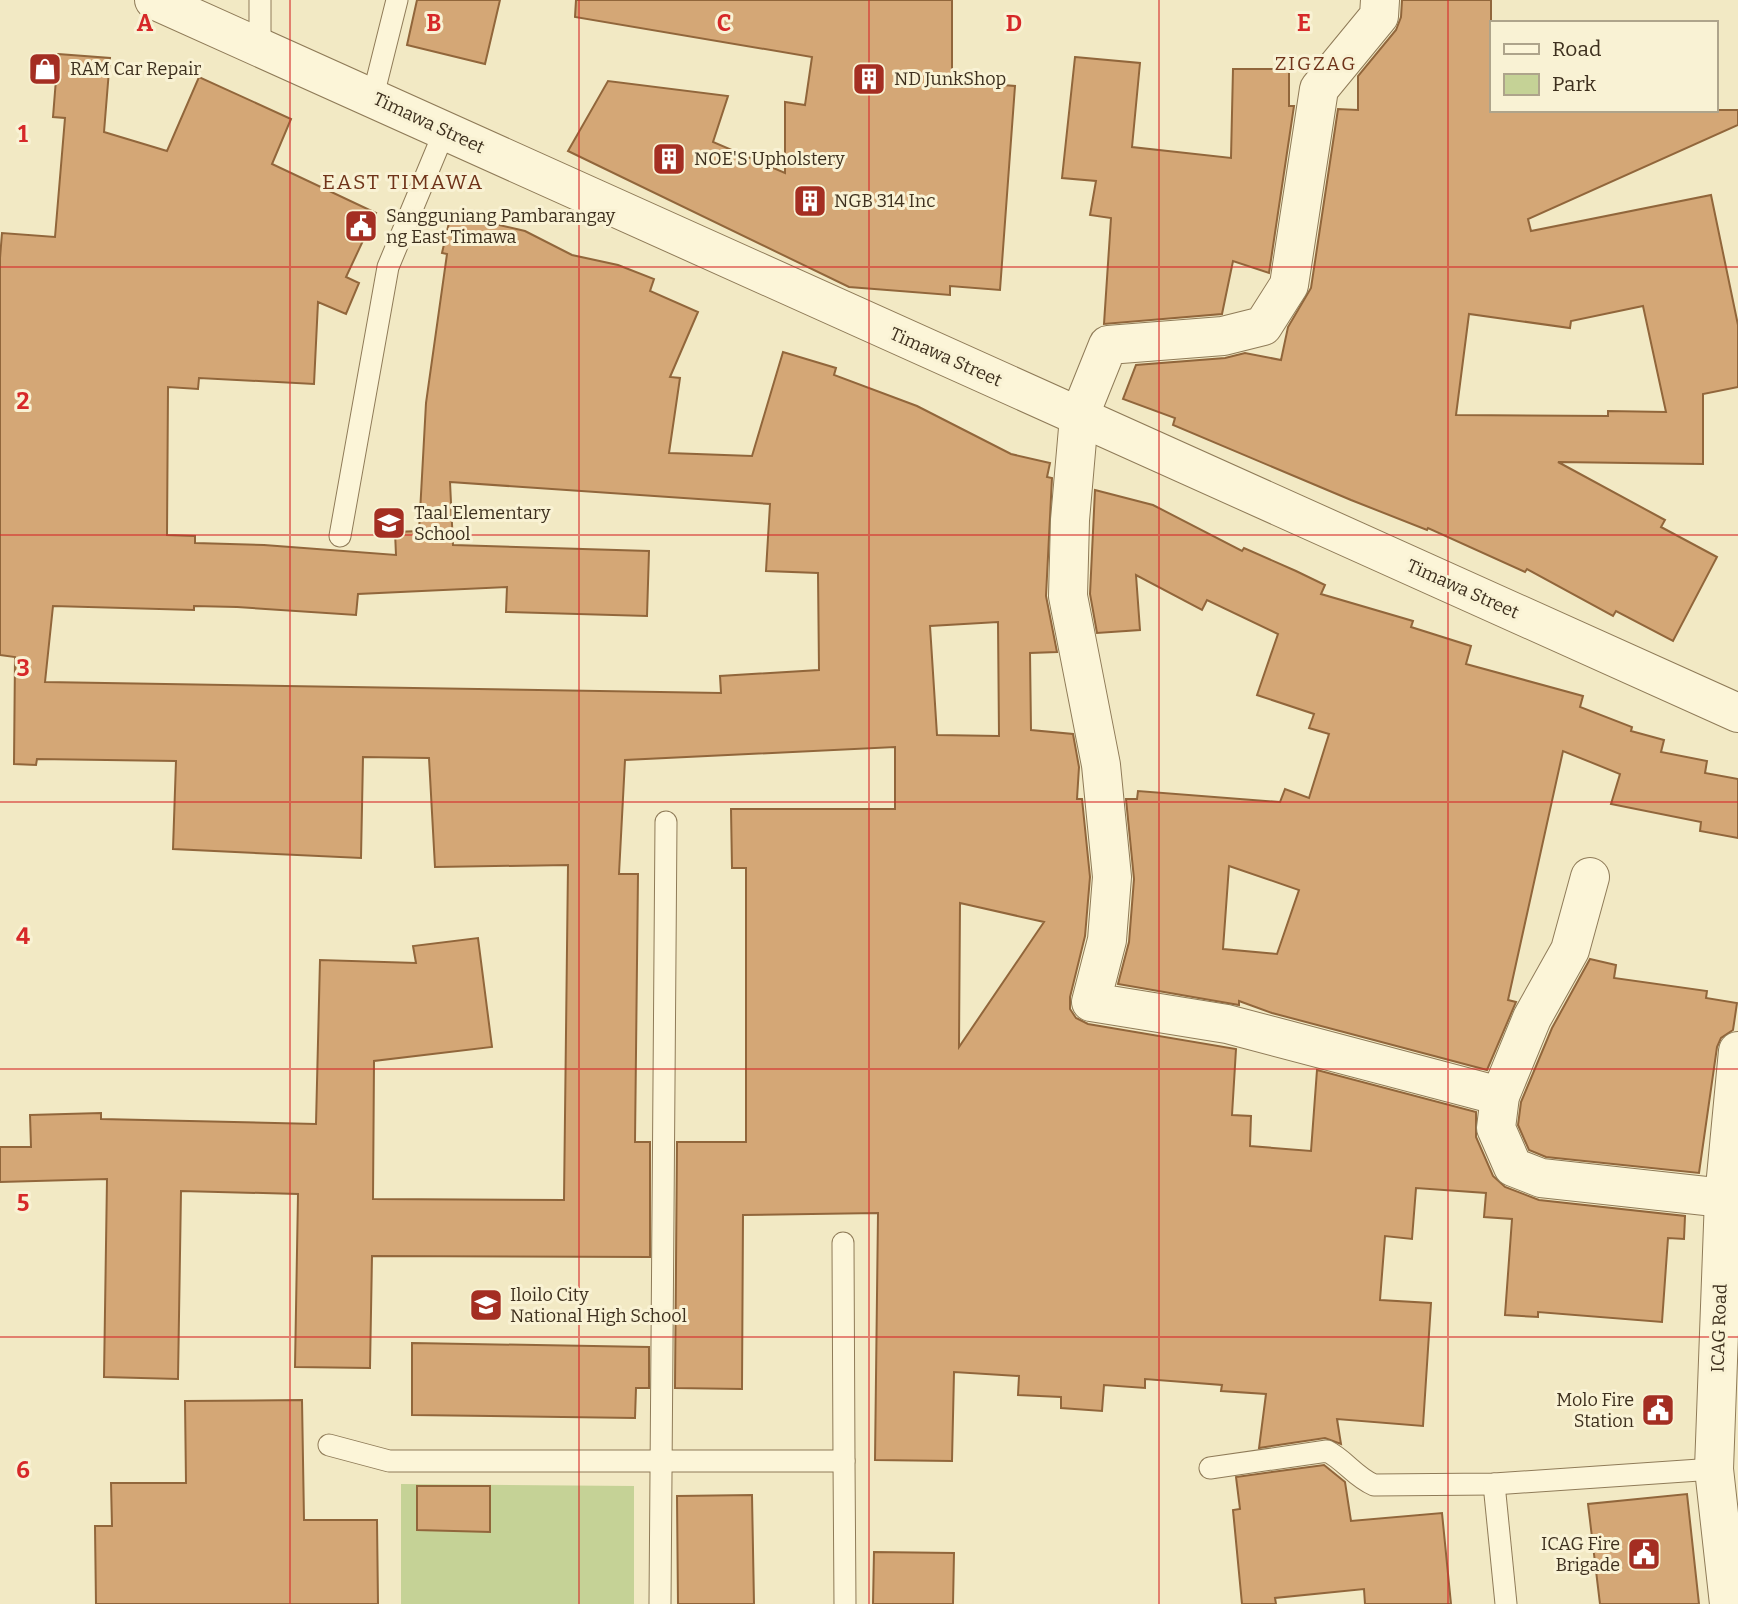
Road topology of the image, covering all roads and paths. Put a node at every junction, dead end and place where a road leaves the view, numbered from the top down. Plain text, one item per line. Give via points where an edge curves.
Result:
1 (154, 0) edge
2 (260, 0) edge
3 (397, 0) edge
4 (1381, 0) edge
5 (260, 47) junction
6 (373, 96) junction
7 (445, 130) junction
8 (1079, 417) junction
9 (340, 536) dead end
10 (1738, 713) edge
11 (666, 822) dead end
12 (1590, 877) dead end
13 (1738, 1051) edge
14 (1500, 1096) junction
15 (1724, 1198) junction
16 (843, 1243) dead end
17 (329, 1445) dead end
18 (844, 1461) junction
19 (661, 1462) junction
20 (1210, 1468) dead end
21 (1714, 1469) junction
22 (1494, 1484) junction
23 (660, 1604) edge
24 (845, 1604) edge
25 (1506, 1604) edge
26 (1729, 1604) edge

1 - 5 street, Timawa Street
2 - 5 lane
3 - 6 lane
4 - 8 street via 1379,16 1319,89 1289,285 1263,326 1223,336 1108,345
5 - 6 street, Timawa Street
6 - 7 street, Timawa Street
7 - 8 street, Timawa Street
7 - 9 lane via 388,267
8 - 10 street, Timawa Street
8 - 14 street via 1068,596 1101,765 1112,877 1107,940 1091,1002 1227,1024
11 - 19 lane
12 - 14 street via 1570,950 1532,1018
13 - 15 street, ICAG Road
14 - 15 street via 1496,1128 1513,1167 1541,1178
15 - 21 street, ICAG Road
16 - 18 lane
17 - 19 lane via 389,1461
18 - 19 lane
18 - 24 lane
19 - 23 lane
20 - 22 lane via 1327,1451 1374,1485
21 - 22 lane
21 - 26 street, ICAG Road
22 - 25 lane

